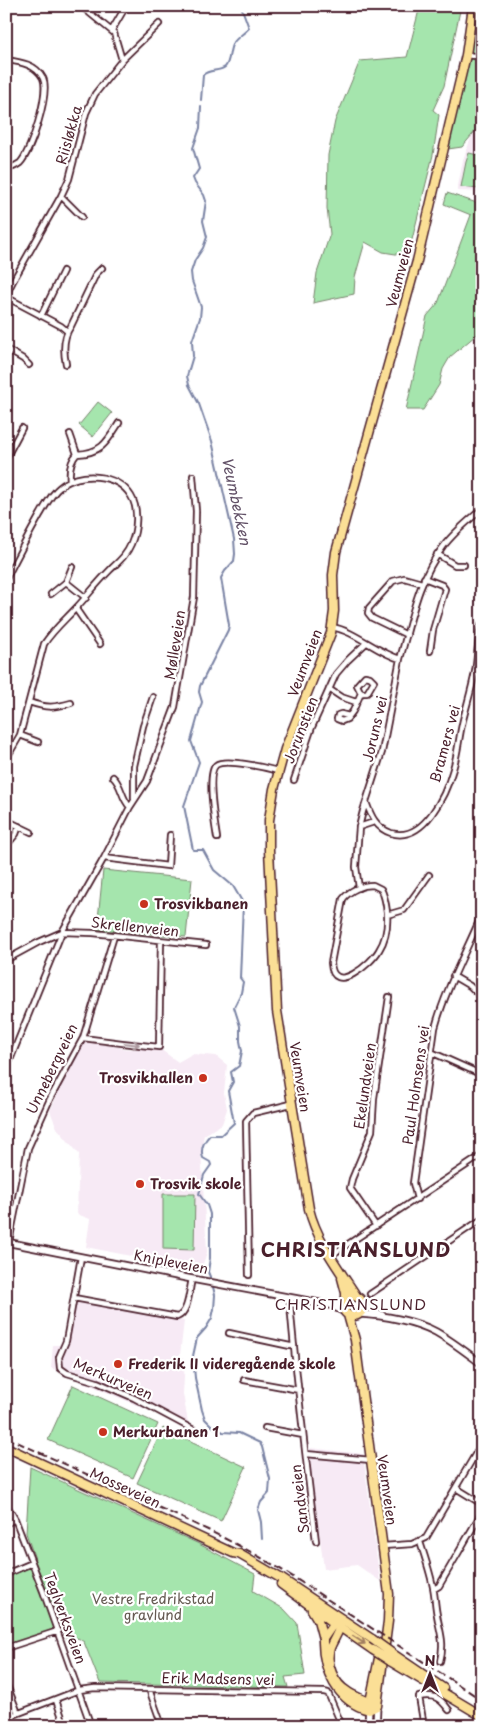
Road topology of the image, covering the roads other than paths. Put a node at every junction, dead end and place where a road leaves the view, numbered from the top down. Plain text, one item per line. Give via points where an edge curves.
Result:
1 (81, 6) edge
2 (126, 6) edge
3 (473, 6) edge
4 (159, 24) dead end
5 (112, 30) junction
6 (466, 55) junction
7 (482, 57) edge
8 (6, 60) edge
9 (122, 60) junction
10 (6, 169) edge
11 (61, 196) junction
12 (82, 217) dead end
13 (102, 268) dead end
14 (63, 270) dead end
15 (6, 296) edge
16 (41, 316) junction
17 (67, 331) junction
18 (6, 349) edge
19 (66, 364) dead end
20 (29, 365) dead end
21 (120, 423) dead end
22 (22, 428) dead end
23 (70, 434) dead end
24 (77, 454) junction
25 (6, 458) edge
26 (194, 476) dead end
27 (70, 480) junction
28 (482, 509) edge
29 (438, 554) junction
30 (464, 565) dead end
31 (72, 567) dead end
32 (6, 579) edge
33 (423, 580) junction
34 (66, 582) junction
35 (51, 594) dead end
36 (86, 598) junction
37 (76, 608) junction
38 (482, 623) edge
39 (332, 627) junction
40 (407, 635) junction
41 (366, 643) junction
42 (100, 644) dead end
43 (430, 652) dead end
44 (400, 659) junction
45 (329, 689) junction
46 (361, 693) dead end
47 (153, 698) dead end
48 (29, 702) junction
49 (356, 702) junction
50 (71, 703) dead end
51 (349, 716) dead end
52 (20, 735) junction
53 (38, 742) dead end
54 (6, 759) edge
55 (278, 771) junction
56 (113, 777) dead end
57 (294, 780) dead end
58 (134, 801) junction
59 (366, 802) junction
60 (130, 807) junction
61 (6, 820) edge
62 (374, 822) junction
63 (19, 826) junction
64 (359, 827) junction
65 (31, 832) dead end
66 (170, 835) dead end
67 (217, 838) dead end
68 (6, 846) edge
69 (104, 858) junction
70 (429, 875) dead end
71 (359, 888) junction
72 (482, 914) edge
73 (387, 915) junction
74 (62, 932) junction
75 (114, 936) junction
76 (160, 941) junction
77 (206, 945) dead end
78 (6, 960) edge
79 (454, 976) junction
80 (389, 997) dead end
81 (482, 998) edge
82 (83, 1038) junction
83 (431, 1052) junction
84 (6, 1070) edge
85 (478, 1073) dead end
86 (292, 1104) junction
87 (482, 1155) edge
88 (417, 1199) junction
89 (6, 1208) edge
90 (15, 1210) junction
91 (482, 1219) edge
92 (376, 1226) junction
93 (8, 1242) edge
94 (330, 1256) junction
95 (81, 1257) junction
96 (340, 1271) junction
97 (248, 1275) dead end
98 (192, 1279) junction
99 (370, 1294) dead end
100 (357, 1297) junction
101 (74, 1298) junction
102 (292, 1299) junction
103 (345, 1301) junction
104 (330, 1305) junction
105 (364, 1305) junction
106 (347, 1314) junction
107 (359, 1315) junction
108 (386, 1317) junction
109 (229, 1333) dead end
110 (355, 1340) junction
111 (294, 1345) junction
112 (482, 1364) edge
113 (244, 1380) dead end
114 (299, 1390) junction
115 (265, 1428) dead end
116 (194, 1430) dead end
117 (303, 1435) junction
118 (482, 1443) edge
119 (6, 1447) edge
120 (306, 1454) junction
121 (371, 1460) junction
122 (456, 1488) junction
123 (6, 1504) edge
124 (482, 1504) edge
125 (482, 1512) edge
126 (15, 1519) junction
127 (6, 1524) edge
128 (316, 1541) dead end
129 (420, 1542) junction
130 (383, 1546) junction
131 (233, 1553) junction
132 (32, 1563) junction
133 (6, 1574) edge
134 (434, 1589) junction
135 (309, 1606) junction
136 (341, 1619) junction
137 (334, 1623) junction
138 (341, 1629) junction
139 (58, 1631) junction
140 (323, 1639) junction
141 (384, 1643) junction
142 (6, 1648) edge
143 (392, 1658) junction
144 (440, 1661) dead end
145 (374, 1676) junction
146 (6, 1683) edge
147 (149, 1689) junction
148 (79, 1690) junction
149 (356, 1696) junction
150 (56, 1700) junction
151 (372, 1706) junction
152 (449, 1710) dead end
153 (18, 1713) junction
154 (480, 1715) edge
155 (6, 1718) edge
156 (64, 1724) edge
157 (91, 1726) edge
158 (162, 1726) edge
159 (342, 1726) edge
160 (368, 1726) edge
161 (376, 1726) edge
162 (424, 1726) edge

1 - 5 street
2 - 5 street
3 - 6 main road, Veumveien
4 - 9 street, Riisløkka
5 - 9 street
6 - 7 street
6 - 39 main road, Veumveien via 408,295 338,543
8 - 10 street via 34,68 43,79 45,92 24,158
9 - 11 street, Riisløkka via 90,103
11 - 12 street
11 - 15 street, Riisløkka
13 - 17 street
14 - 16 street
15 - 16 street
16 - 17 street
17 - 19 street via 63,350
18 - 20 street
21 - 24 street via 98,450
22 - 25 street
23 - 24 street
24 - 27 street
26 - 58 street, Mølleveien via 194,598 180,685 147,780
27 - 32 street via 51,496
27 - 36 street via 97,476 112,481 130,494 136,516 131,543 122,559
28 - 29 street, Joruns vei
29 - 30 street via 455,565
29 - 33 street, Joruns vei
31 - 34 street
33 - 40 street, Joruns vei
33 - 40 street via 404,578 393,581 369,608 372,618
33 - 43 street via 442,585 445,589
34 - 35 street
34 - 36 street
36 - 37 street
37 - 42 street
37 - 48 street via 52,631 44,644
38 - 62 street, Bramers vei via 475,673 456,759 443,794 425,822 414,831 397,835
39 - 41 street
39 - 55 main road, Veumveien
40 - 44 street, Joruns vei
41 - 44 street
41 - 45 street, Jorunstien via 340,668
44 - 59 street, Joruns vei via 382,752
45 - 49 street, Jorunstien
45 - 57 street, Jorunstien
46 - 49 street
47 - 58 street via 142,726 134,766
48 - 50 street via 45,707
48 - 52 street
49 - 51 street
52 - 53 street
52 - 54 street
55 - 67 street via 229,762 215,765 211,788
55 - 86 main road, Veumveien via 270,808 269,850 277,1011
56 - 60 street via 119,782 123,798
58 - 60 street, Mølleveien
59 - 62 street
59 - 64 street, Joruns vei
60 - 69 street, Mølleveien
61 - 63 street
62 - 64 street
63 - 65 street
63 - 68 street
64 - 71 street, Joruns vei via 356,867
66 - 69 street via 168,866
69 - 74 street, Mølleveien
70 - 73 street via 404,910
71 - 73 street via 370,885 381,889
71 - 73 street via 348,894 342,903 331,958 331,967 336,975 355,974 374,956 384,939
72 - 79 street, Paul Holmsens vei
74 - 75 street, Skrellenveien
74 - 78 street
74 - 84 street, Mølleveien
75 - 76 street, Skrellenveien
75 - 82 street, Unnebergveien
76 - 77 street, Skrellenveien
82 -> 76 street via 159,1047
79 - 81 street
79 - 83 street, Paul Holmsens vei via 439,1012
80 - 92 street, Ekelundveien via 372,1132 350,1188
82 - 90 street, Unnebergveien via 28,1148
83 - 85 street
83 - 88 street, Paul Holmsens vei via 413,1183
86 - 94 main road, Veumveien via 311,1218
86 - 97 street via 253,1113 246,1120
87 - 88 street
88 - 92 street
89 - 90 street
90 - 93 street, Unnebergveien
91 - 99 street
92 - 94 street
93 - 95 street, Knipleveien
94 - 96 main road, Veumveien
95 - 98 street, Knipleveien
95 - 101 street, Merkurveien
96 - 100 main road, Veumveien
96 - 103 main road, Veumveien
98 - 101 street via 185,1311 177,1317
98 - 102 street, Knipleveien
100 - 103 main road
100 - 105 main road
101 - 116 street, Merkurveien via 66,1340 59,1357 62,1369 134,1398
102 - 104 street, Knipleveien
102 - 111 street, Sandveien
103 - 104 street, Knipleveien
103 - 106 main road
104 - 106 street, Knipleveien
105 - 107 main road
105 - 108 street
106 - 107 main road
106 - 110 main road, Veumveien
107 - 108 street
107 - 110 main road, Veumveien
108 - 112 street via 435,1331
109 - 111 street
110 - 121 main road, Veumveien
111 - 114 street, Sandveien
113 - 114 street
114 - 117 street, Sandveien
115 - 117 street
117 - 120 street, Sandveien
118 - 122 street
119 - 131 main road, Mosseveien
120 - 121 street, Sandveien
120 - 128 street, Sandveien
121 - 130 main road, Veumveien
122 - 124 street
122 - 129 street via 438,1520
123 - 126 street, Teglverksveien
125 - 134 street via 439,1586
126 - 127 street
126 - 132 street, Teglverksveien
129 - 130 street
129 - 134 street
130 - 141 main road, Veumveien via 389,1603
131 - 135 main road, Mosseveien via 279,1582
131 - 136 main road, Mosseveien via 282,1579
132 - 133 street
132 - 139 street, Teglverksveien
134 - 144 street via 443,1641
135 - 137 main road, Mosseveien
135 - 140 main road via 318,1620
136 - 137 main road
136 - 138 main road
136 - 143 main road, Mosseveien, bridge via 372,1639
137 - 138 main road, Mosseveien
137 - 140 main road
138 -> 143 main road, Mosseveien, bridge
138 - 149 main road via 330,1650 329,1666 342,1688
139 - 142 street
139 - 148 street, Teglverksveien
140 - 151 main road via 325,1664 333,1682 348,1700 361,1708
141 - 145 main road
141 - 151 main road
143 - 154 main road
145 - 149 main road via 366,1691
145 - 151 main road
146 - 153 street
147 - 148 street, Erik Madsens vei
147 - 158 street
147 - 159 street, Erik Madsens vei via 324,1692 328,1693
148 - 150 street, Erik Madsens vei
148 - 157 street, Teglverksveien
149 - 151 main road
150 - 153 street, Erik Madsens vei
150 - 156 street
151 - 160 street
151 - 161 street
152 - 162 street via 436,1697 419,1697
153 - 155 street, Erik Madsens vei

